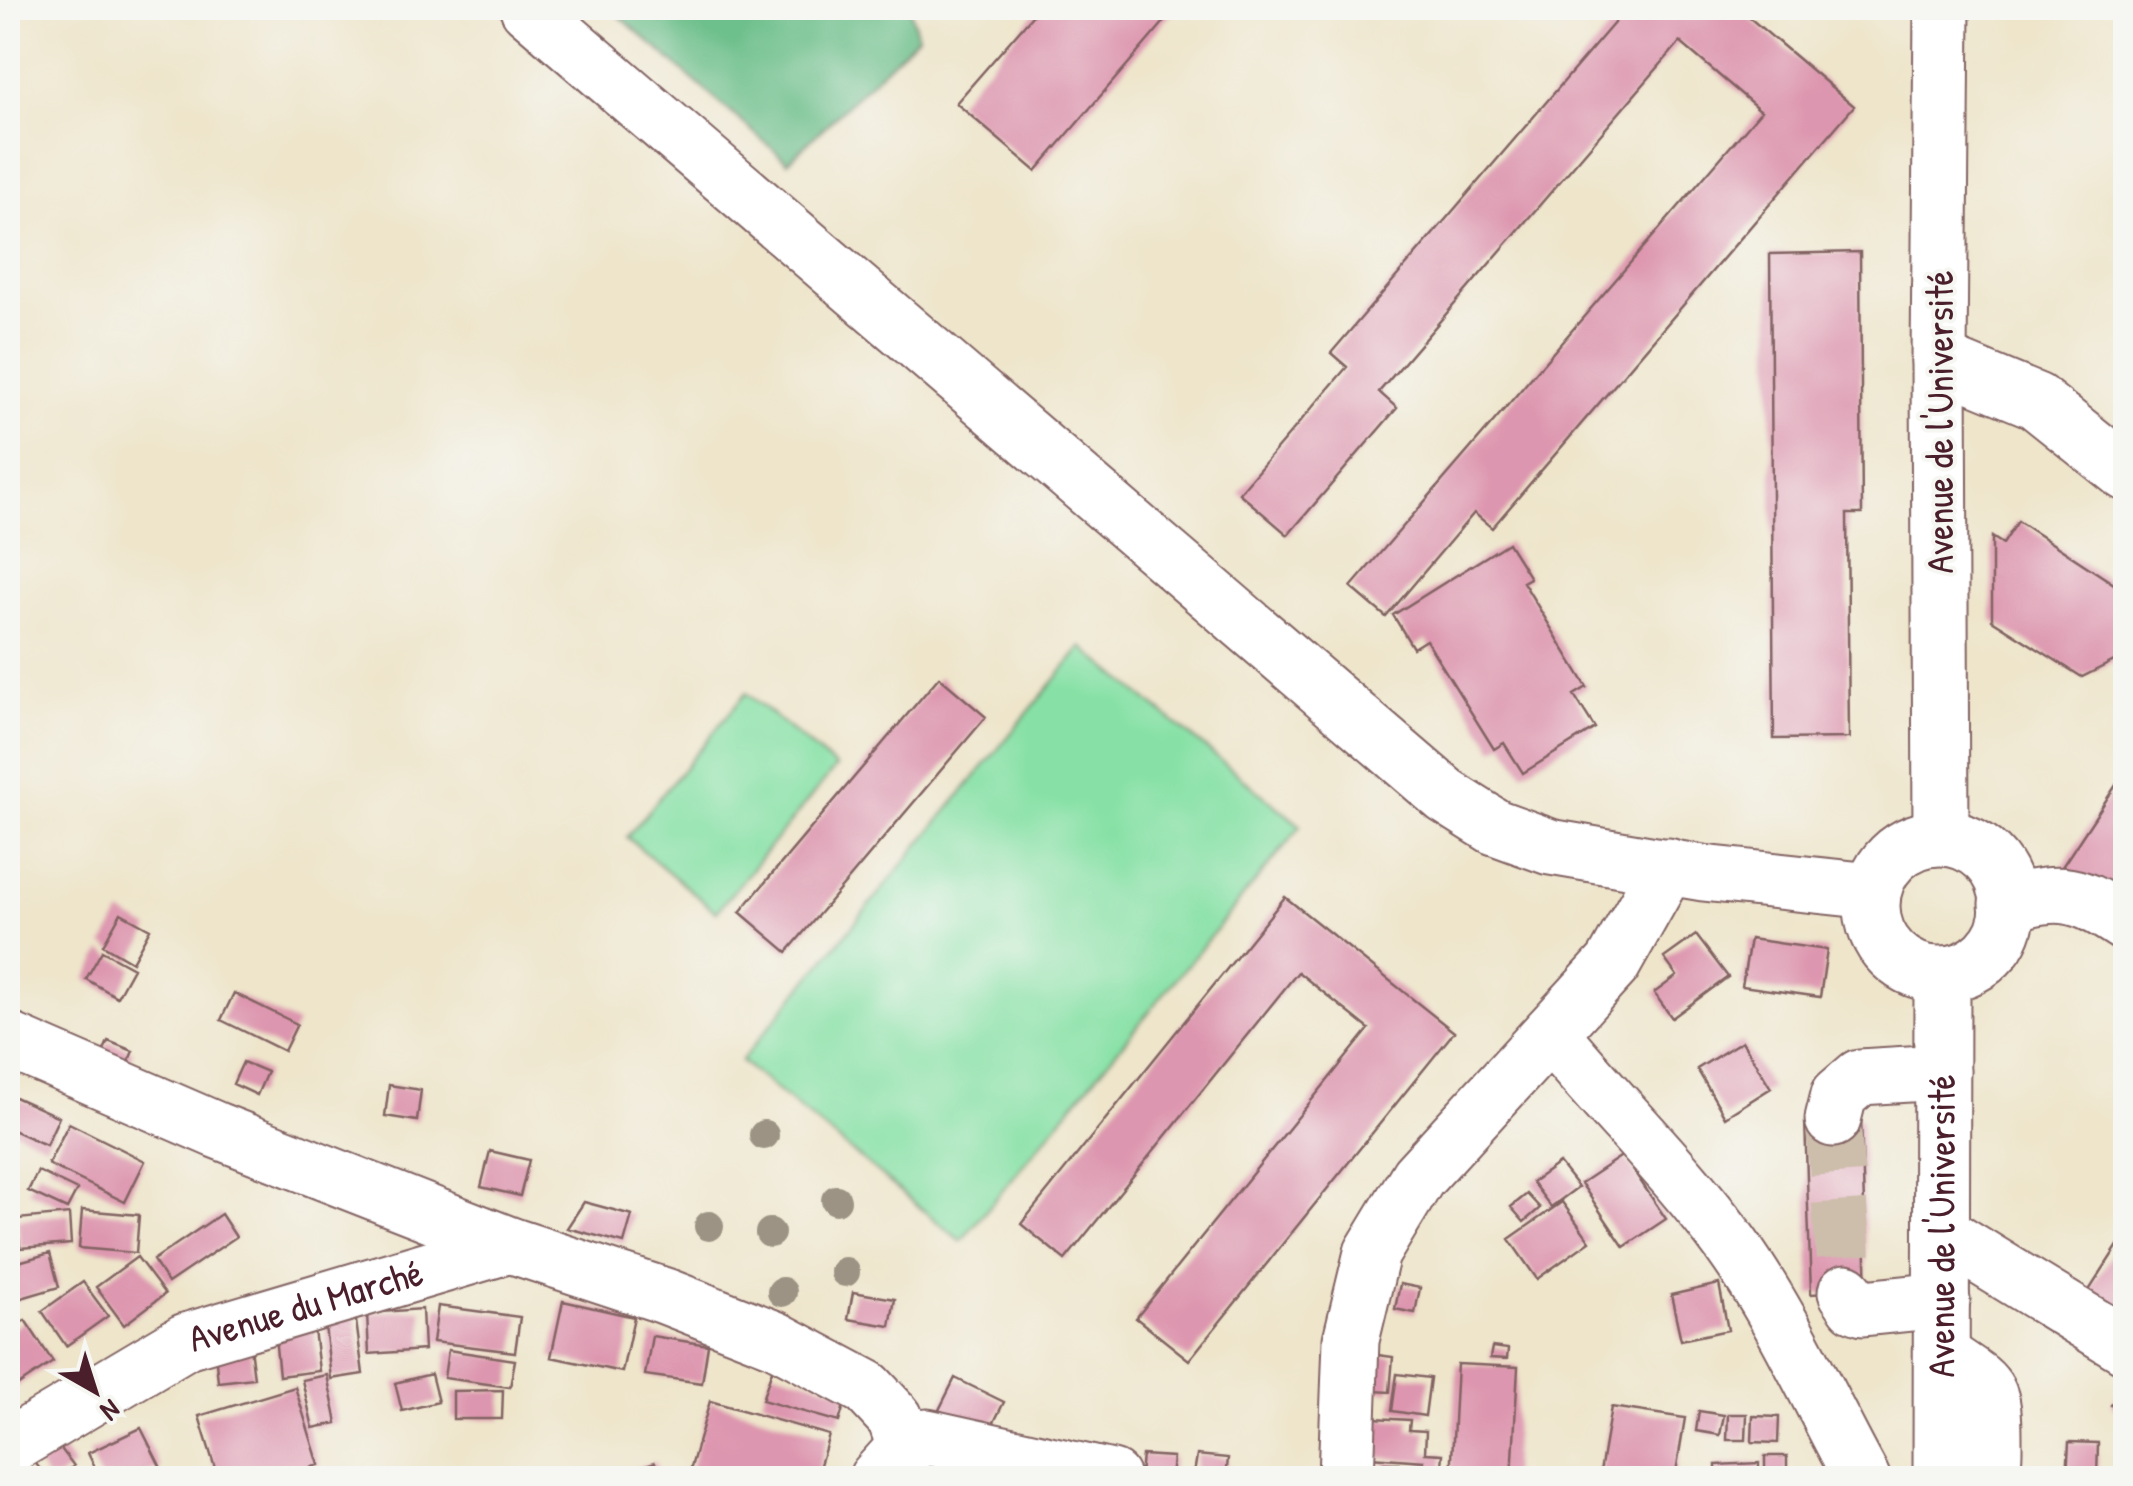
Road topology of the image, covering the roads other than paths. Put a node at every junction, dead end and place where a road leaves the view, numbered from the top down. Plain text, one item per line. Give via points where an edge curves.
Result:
1 (528, 8) edge
2 (1942, 8) edge
3 (1938, 361) junction
4 (2126, 473) edge
5 (1941, 837) junction
6 (1668, 866) junction
7 (1872, 891) junction
8 (2007, 904) junction
9 (2126, 924) edge
10 (1942, 975) junction
11 (1550, 1033) junction
12 (8, 1040) edge
13 (1942, 1072) junction
14 (1834, 1119) tunnel mouth
15 (1942, 1233) junction
16 (510, 1245) junction
17 (1846, 1292) dead end
18 (1942, 1300) junction
19 (2126, 1346) edge
20 (1942, 1355) junction
21 (8, 1448) edge
22 (891, 1463) edge
23 (1112, 1478) edge
24 (1346, 1478) edge
25 (1862, 1478) edge
26 (1941, 1478) edge
27 (1988, 1478) edge

1 - 6 street via 1446,796 1495,828 1550,848
2 - 3 street, Avenue de l'Université
3 - 4 street via 2036,402
3 - 5 street, Avenue de l'Université
5 - 7 street via 1910,844 1886,863
5 - 8 street via 1970,844 1994,863
6 - 7 street
6 - 11 street via 1613,964
7 - 10 street via 1872,923 1886,950 1912,969
8 - 9 street via 2048,893 2088,899
8 - 10 street via 1995,948 1971,967
10 - 13 street, Avenue de l'Université
11 - 24 street via 1418,1177 1372,1253 1351,1340
11 - 25 street via 1731,1244 1775,1312
12 - 16 street, Avenue du Marché
13 - 14 street via 1860,1077 1839,1096
13 - 15 street, Avenue de l'Université
15 - 18 street, Avenue de l'Université
15 - 19 street
16 - 21 street, Avenue du Marché via 186,1341
16 - 22 street, Avenue du Marché via 775,1340 867,1388 895,1418
17 - 18 street via 1863,1308
18 - 20 street, Avenue de l'Université
20 - 26 street, Avenue de l'Université
20 - 27 street via 1994,1400
22 - 23 street via 927,1438

